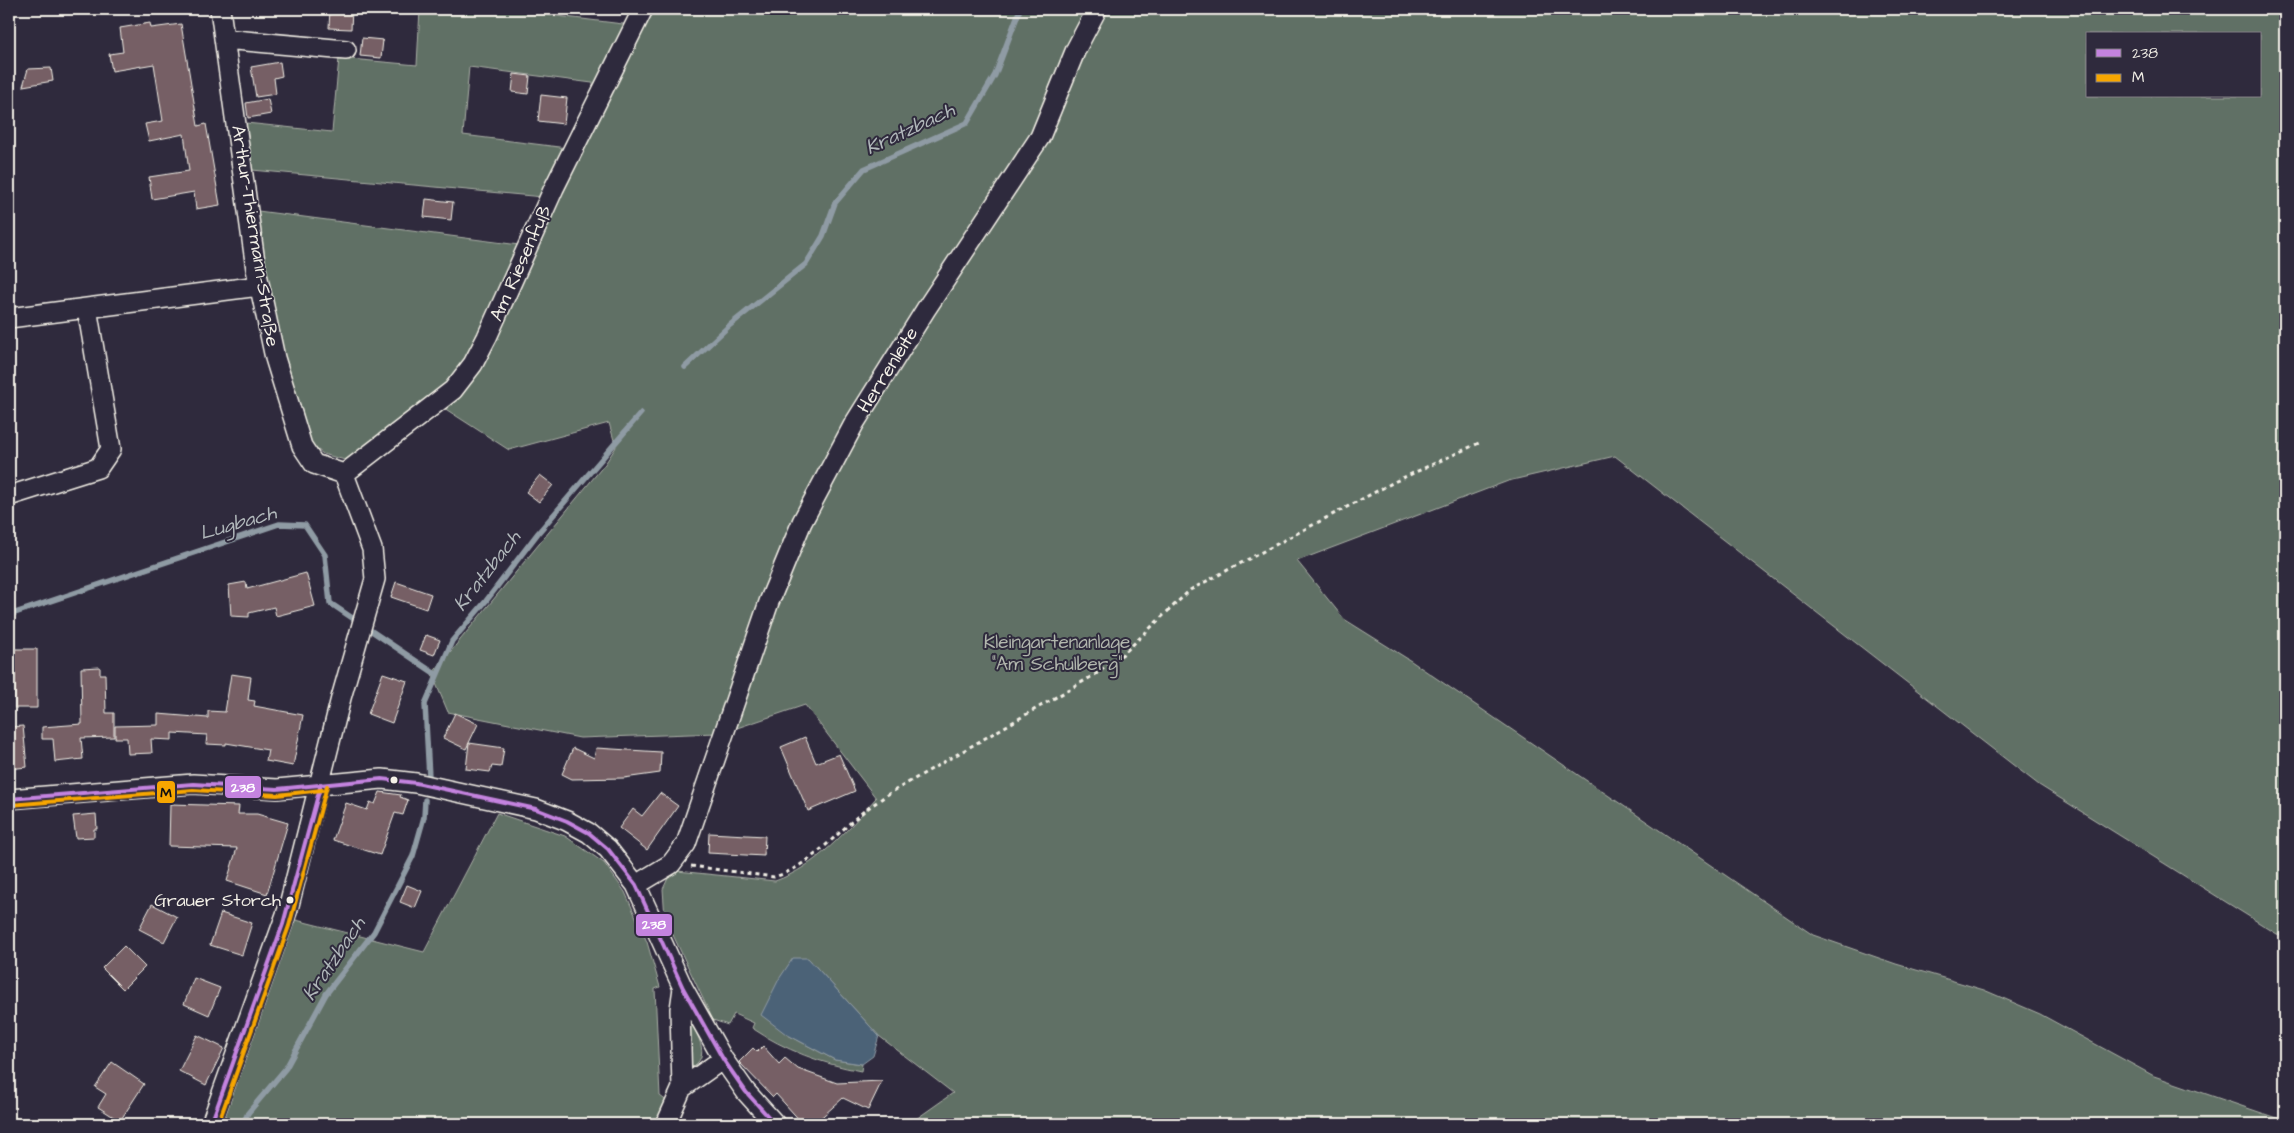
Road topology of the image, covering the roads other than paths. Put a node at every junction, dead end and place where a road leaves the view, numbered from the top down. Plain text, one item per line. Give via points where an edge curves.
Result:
1 (220, 9) edge
2 (643, 9) edge
3 (1096, 9) edge
4 (224, 39) junction
5 (346, 50) dead end
6 (259, 286) junction
7 (87, 308) junction
8 (9, 318) edge
9 (344, 474) junction
10 (9, 496) edge
11 (321, 784) junction
12 (9, 799) edge
13 (636, 885) junction
14 (683, 988) junction
15 (723, 1059) junction
16 (682, 1088) junction
17 (208, 1123) edge
18 (666, 1124) edge
19 (775, 1124) edge

1 - 4 street, Arthur-Thiermann-Straße
2 - 9 street, Am Riesenfuß via 554,188 472,364 453,390
3 - 13 street, Herrenleite via 1040,137 854,424 802,522 769,602 686,844 671,864
4 - 5 street
4 - 6 street, Arthur-Thiermann-Straße
6 - 7 street
6 - 9 street, Arthur-Thiermann-Straße via 275,358 302,446 314,464
7 - 8 street
7 - 10 street via 110,449 98,468
9 - 11 street via 372,549 375,579 341,698
11 - 12 street via 277,788 193,784
11 - 13 street via 382,779 416,783 536,809 589,834 620,862
11 - 17 street via 283,924
13 - 14 street
14 - 15 street
14 - 16 street via 680,1009
15 - 16 street
15 - 19 street via 746,1092
16 - 18 street

